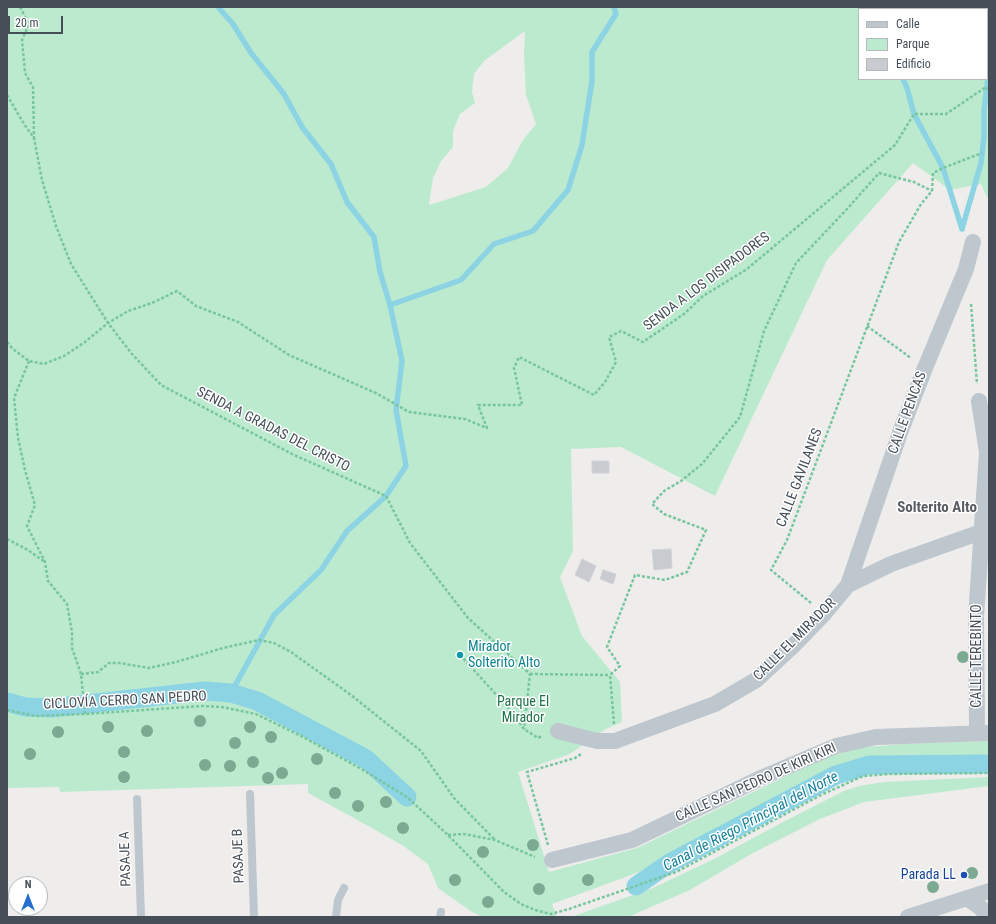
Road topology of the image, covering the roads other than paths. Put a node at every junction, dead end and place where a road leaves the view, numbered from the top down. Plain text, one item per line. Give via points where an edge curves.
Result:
1 (973, 242) dead end
2 (978, 401) road end
3 (984, 542) edge
4 (848, 585) junction
5 (558, 731) road end
6 (983, 733) edge
7 (250, 794) dead end
8 (137, 799) dead end
9 (552, 860) road end
10 (344, 888) dead end
11 (989, 891) edge
12 (967, 898) junction
13 (141, 917) edge
14 (254, 917) edge
15 (336, 917) edge
16 (908, 917) edge
17 (988, 917) edge

1 - 4 street, CALLE PENCAS via 966,269 901,430
2 - 3 street, CALLE TEREBINTO via 987,452
3 - 4 street, CALLE EL MIRADOR via 891,564
3 - 6 street, CALLE TEREBINTO via 976,617
4 - 5 street, CALLE EL MIRADOR via 795,644 756,680 715,704 615,741 597,741
6 - 9 street, CALLE SAN PEDRO DE KIRI KIRI via 876,737 836,746 763,777 632,840
7 - 14 lane, PASAJE B
8 - 13 lane, PASAJE A
10 - 15 lane via 338,900
11 - 12 street
12 - 16 street
12 - 17 street

